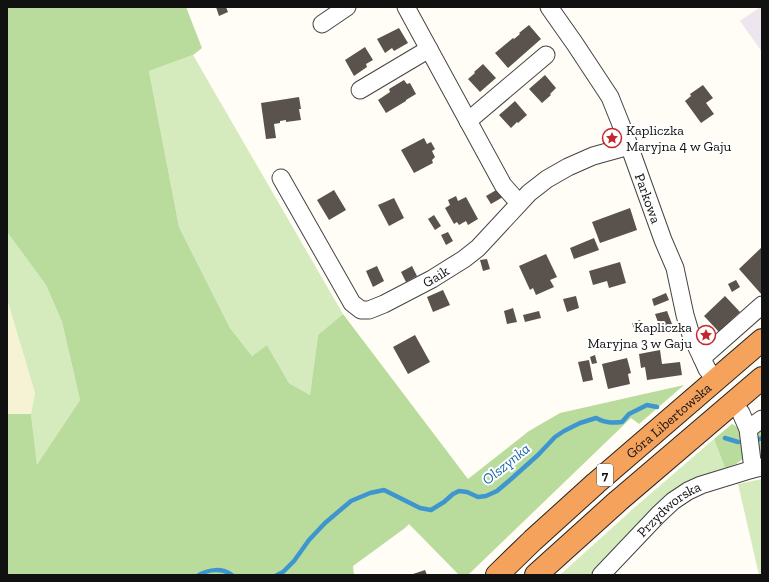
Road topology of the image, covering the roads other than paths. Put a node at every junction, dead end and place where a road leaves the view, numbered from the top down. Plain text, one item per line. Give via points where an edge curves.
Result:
1 (347, 7) edge
2 (406, 7) edge
3 (549, 7) edge
4 (322, 24) dead end
5 (429, 49) junction
6 (546, 55) dead end
7 (360, 90) dead end
8 (468, 122) junction
9 (629, 146) junction
10 (281, 178) dead end
11 (519, 203) junction
12 (762, 305) edge
13 (762, 340) edge
14 (702, 358) junction
15 (762, 378) edge
16 (716, 380) junction
17 (733, 403) junction
18 (762, 419) edge
19 (748, 429) junction
20 (758, 468) edge
21 (497, 575) edge
22 (536, 575) edge
23 (601, 575) edge

1 - 4 street
2 - 5 street
3 - 9 street, Parkowa via 610,96
5 - 7 street
5 - 8 street
6 - 8 street
8 - 11 street via 503,185
9 - 11 street, Gaik via 593,156 568,167 529,193
9 - 14 street, Parkowa via 675,268 691,335
10 - 11 street, Gaik via 352,303 361,310 369,310 384,304 464,259 478,248
12 - 14 street
13 - 16 highway, 7
14 - 16 street, Parkowa
15 - 17 highway, 7
16 - 21 highway, Góra Libertowska / 7 via 596,483
17 - 19 street
17 - 22 highway, Góra Libertowska / 7
18 - 19 street
19 - 20 street
20 - 23 street, Przydworska via 701,485 673,501

